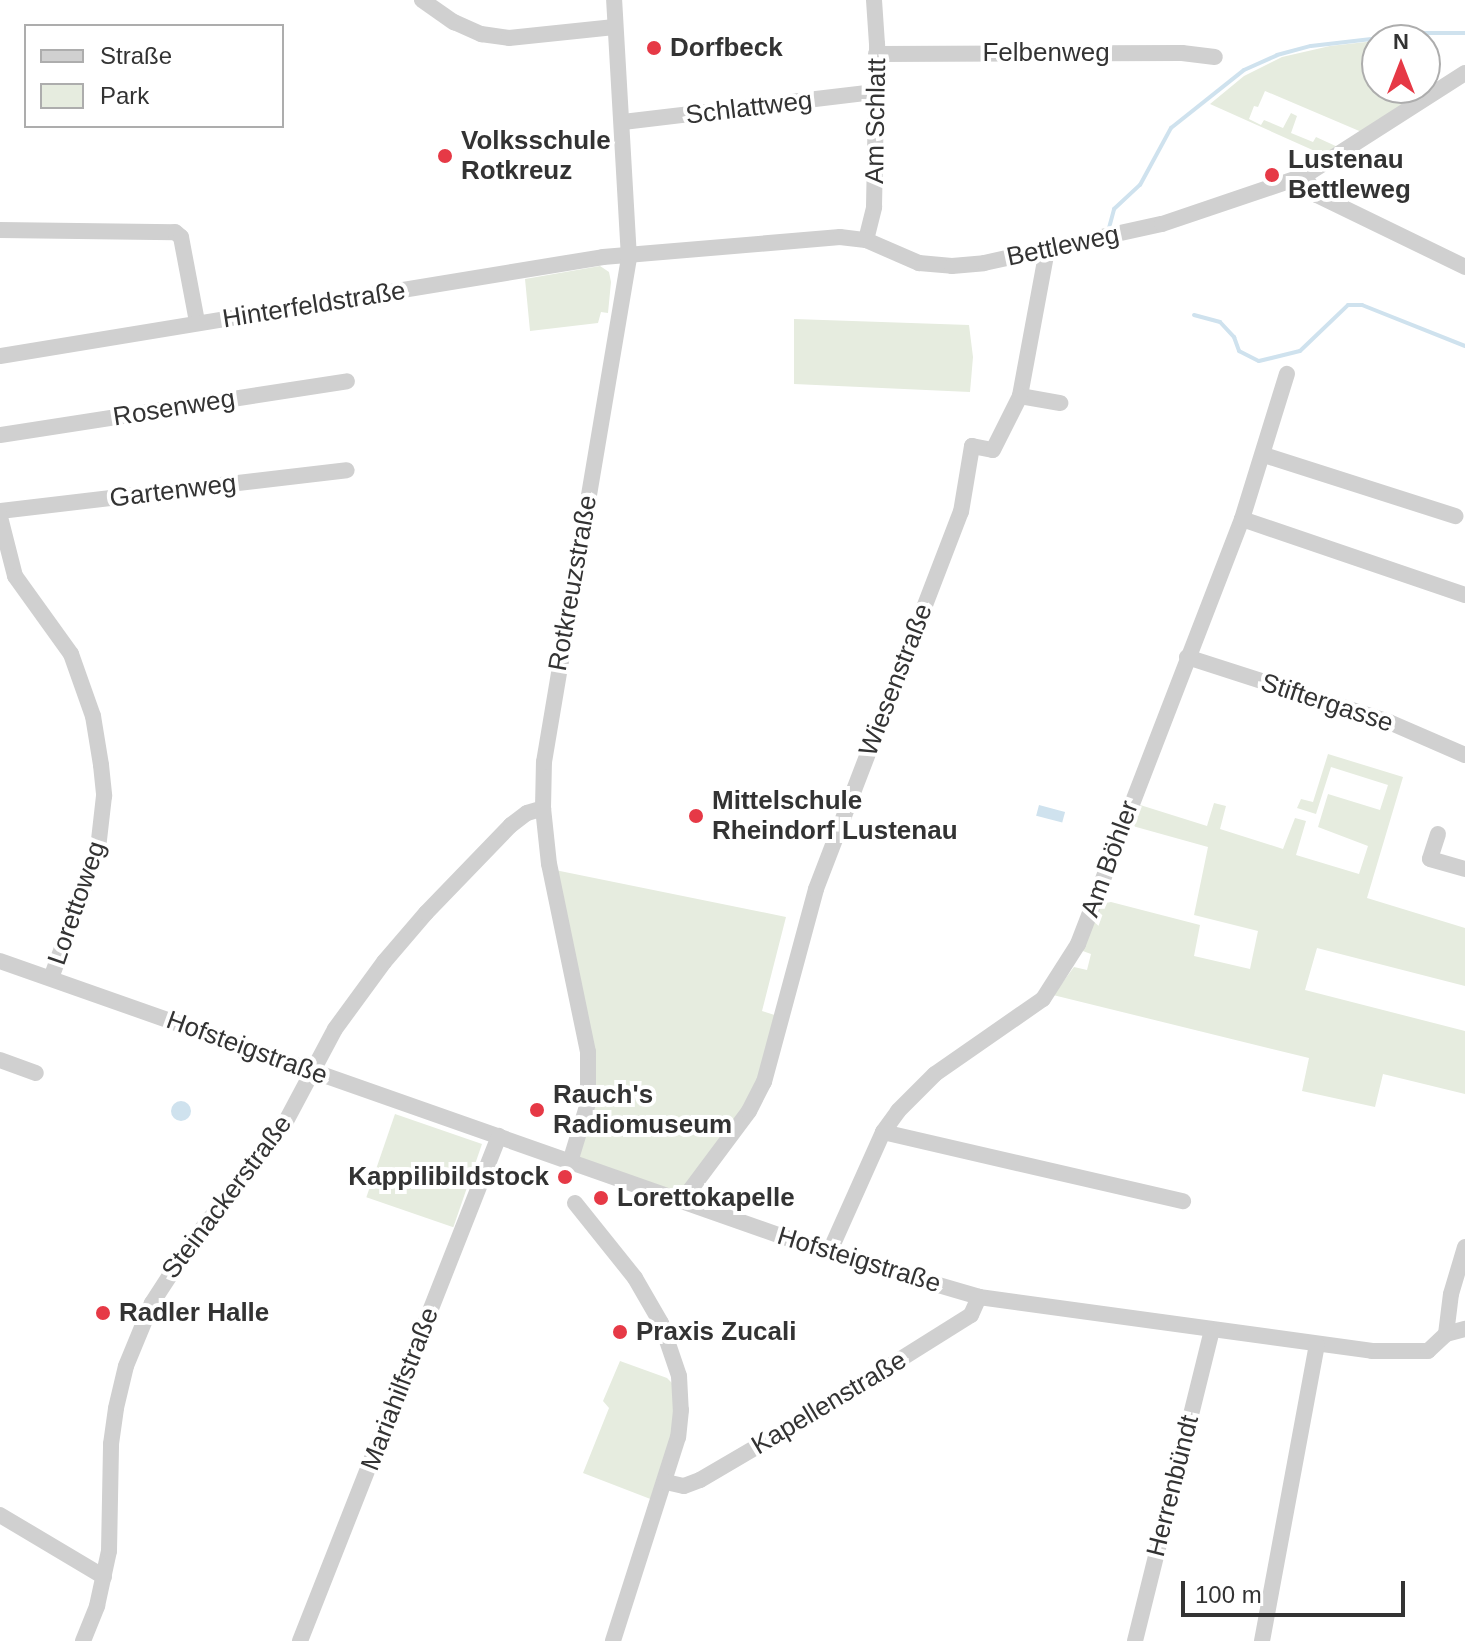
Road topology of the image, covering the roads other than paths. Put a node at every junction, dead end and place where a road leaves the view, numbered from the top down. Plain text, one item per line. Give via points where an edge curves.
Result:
1 (422, 0) edge
2 (614, 0) edge
3 (874, 0) edge
4 (614, 27) junction
5 (876, 54) junction
6 (1215, 57) dead end
7 (1465, 73) edge
8 (875, 92) junction
9 (623, 122) junction
10 (1304, 176) junction
11 (0, 230) edge
12 (866, 240) junction
13 (1047, 250) junction
14 (629, 258) junction
15 (1465, 267) edge
16 (197, 322) junction
17 (0, 356) edge
18 (1287, 374) dead end
19 (347, 381) dead end
20 (1020, 396) junction
21 (1060, 403) dead end
22 (0, 435) edge
23 (1264, 455) junction
24 (347, 470) dead end
25 (0, 514) edge
26 (1455, 516) dead end
27 (1242, 519) junction
28 (1465, 595) edge
29 (1187, 657) junction
30 (1465, 755) edge
31 (543, 808) junction
32 (1438, 834) dead end
33 (1465, 869) edge
34 (0, 961) edge
35 (51, 978) junction
36 (0, 1060) edge
37 (314, 1072) junction
38 (36, 1073) dead end
39 (883, 1132) junction
40 (499, 1136) junction
41 (570, 1162) junction
42 (682, 1201) junction
43 (1183, 1201) dead end
44 (575, 1203) dead end
45 (1465, 1247) edge
46 (829, 1253) junction
47 (979, 1297) junction
48 (1465, 1329) edge
49 (1212, 1331) junction
50 (1446, 1334) junction
51 (1317, 1345) junction
52 (666, 1482) junction
53 (0, 1515) edge
54 (104, 1577) junction
55 (83, 1641) edge
56 (300, 1641) edge
57 (613, 1641) edge
58 (1135, 1641) edge
59 (1262, 1641) edge

1 - 4 street via 481,34 509,38
2 - 4 street, Rotkreuzstraße
3 - 5 street, Am Schlatt
4 - 9 street, Rotkreuzstraße
5 - 6 street, Felbenweg
5 - 8 street, Am Schlatt
7 - 10 street, Bettleweg
8 - 9 street, Schlattweg
8 - 12 street, Am Schlatt via 874,207
9 - 14 street, Rotkreuzstraße
10 - 13 street, Bettleweg via 1192,216
10 - 15 street via 1317,195
11 - 16 street via 175,232 181,237
12 - 13 street, Bettleweg via 936,266
12 - 14 street, Bettleweg via 840,237
13 - 20 street, Wiesenstraße
14 - 16 street, Hinterfeldstraße via 603,257
14 - 31 street, Rotkreuzstraße via 550,710
16 - 17 street, Hinterfeldstraße
18 - 23 street, Am Böhler
19 - 22 street, Rosenweg
20 - 21 street
20 - 42 street, Wiesenstraße via 993,450 972,446 961,512 816,889 764,1082 749,1111
23 - 26 street
23 - 27 street, Am Böhler
24 - 25 street, Gartenweg
25 - 35 street, Lorettoweg via 15,576 71,654 93,716 101,765 104,796 98,849
27 - 28 street
27 - 29 street, Am Böhler
29 - 30 street, Stiftergasse via 1389,722
29 - 39 street, Am Böhler via 1064,969 1043,999 926,1083
31 - 37 street, Steinackerstraße via 518,820 426,913 335,1029
31 - 41 street, Rotkreuzstraße via 549,864 588,1052 588,1103
32 - 33 street via 1430,859
34 - 35 street, Hofsteigstraße
35 - 37 street, Hofsteigstraße
36 - 38 street
37 - 40 street, Hofsteigstraße
37 - 54 street, Steinackerstraße via 285,1123 191,1243 152,1303 126,1366 116,1408
39 - 43 street
39 - 46 street, Am Böhler
40 - 41 street, Hofsteigstraße
40 - 56 street, Mariahilfstraße
41 - 42 street, Hofsteigstraße
42 - 46 street, Hofsteigstraße
44 - 52 street via 635,1278 671,1350 681,1410
45 - 50 street
46 - 47 street, Hofsteigstraße
47 - 49 street, Hofsteigstraße
47 - 52 street, Kapellenstraße via 971,1315 821,1409 700,1480 684,1486
48 - 50 street, Hofsteigstraße
49 - 51 street, Hofsteigstraße
49 - 58 street, Herrenbündt
50 - 51 street, Hofsteigstraße via 1428,1351 1417,1353
51 - 59 street
52 - 57 street
53 - 54 street
54 - 55 street, Steinackerstraße

